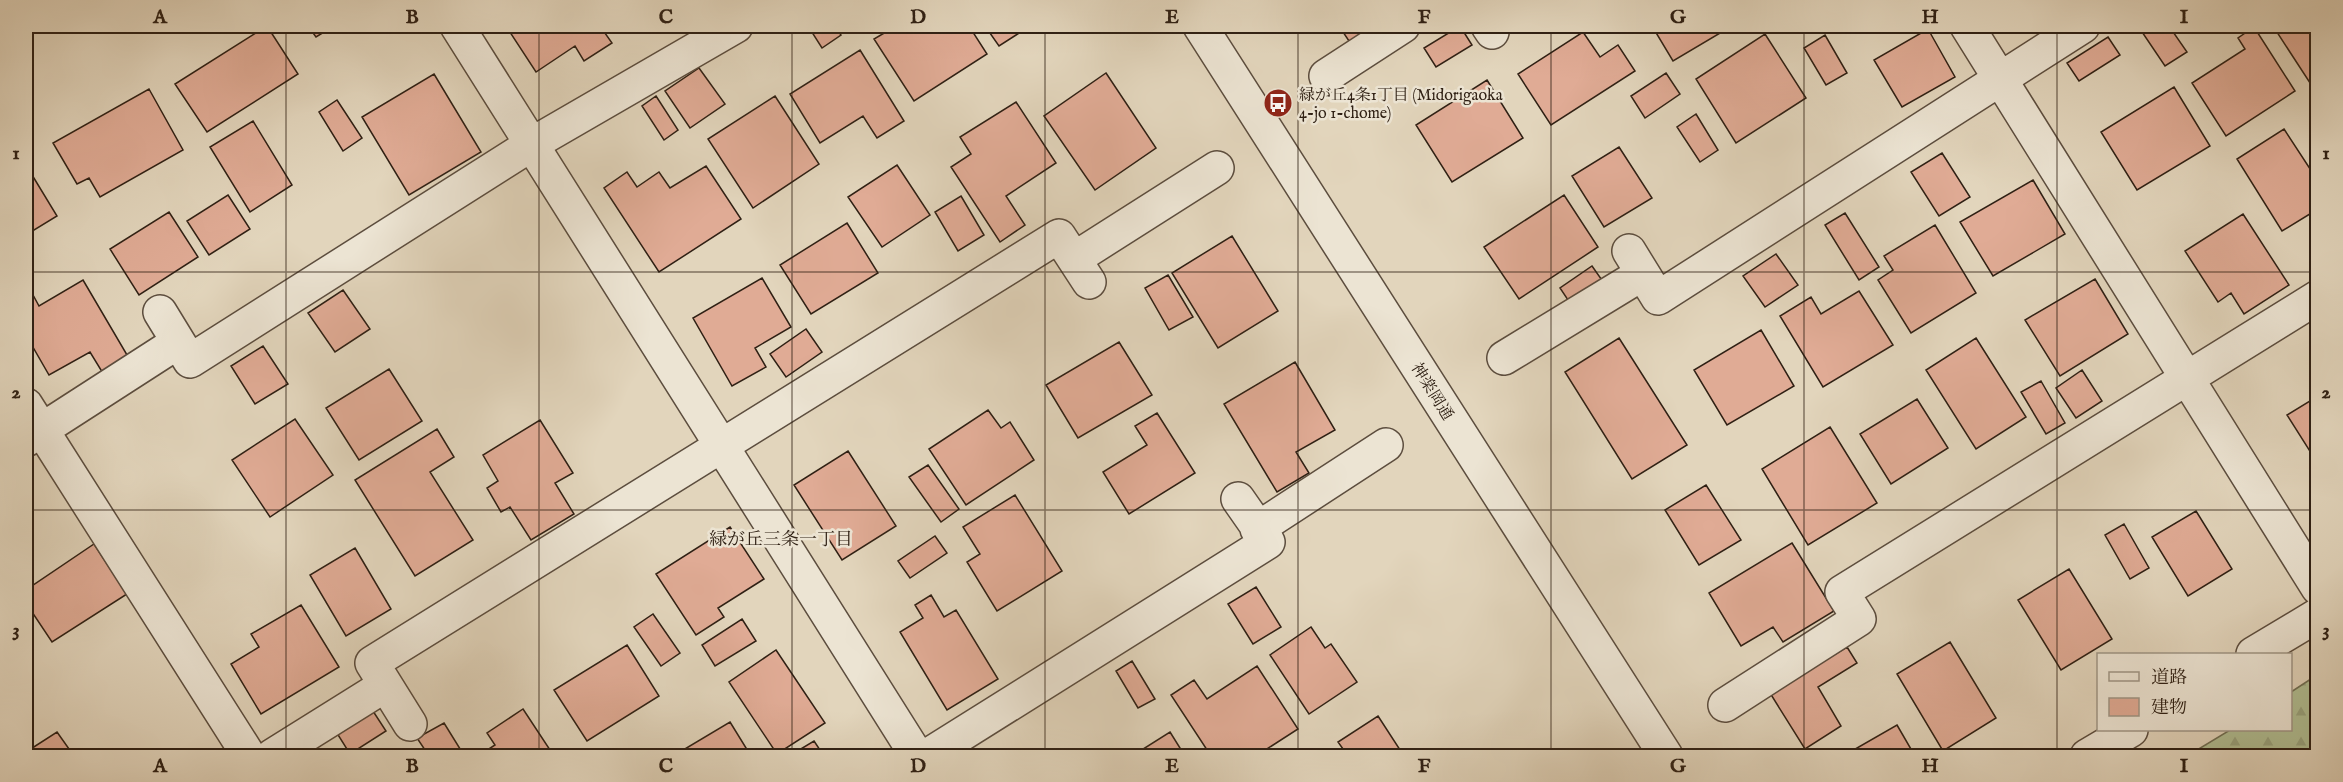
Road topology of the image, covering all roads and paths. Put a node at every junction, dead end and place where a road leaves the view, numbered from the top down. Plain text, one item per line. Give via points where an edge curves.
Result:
1 (457, 26) edge
2 (736, 26) edge
3 (1200, 26) edge
4 (1403, 26) edge
5 (1967, 26) edge
6 (2083, 26) edge
7 (1326, 76) dead end
8 (2000, 76) junction
9 (531, 144) junction
10 (1217, 168) dead end
11 (2318, 297) edge
12 (160, 312) dead end
13 (178, 342) junction
14 (1504, 358) dead end
15 (2185, 379) junction
16 (31, 425) edge
17 (1386, 445) dead end
18 (721, 446) junction
19 (1238, 499) dead end
20 (1257, 529) junction
21 (2318, 588) edge
22 (2318, 615) edge
23 (2255, 653) edge
24 (384, 686) junction
25 (1725, 705) dead end
26 (410, 724) dead end
27 (2127, 731) edge
28 (249, 756) edge
29 (272, 756) edge
30 (917, 756) edge
31 (927, 756) edge
32 (1666, 756) edge
33 (2086, 756) edge

1 - 9 street
2 - 9 street
3 - 32 street, 神楽岡通
4 - 7 street
5 - 8 street
6 - 8 street
8 - 14 street via 1658,298 1635,262
8 - 15 street
9 - 13 street via 190,361
9 - 18 street
10 - 18 street via 1082,271 1059,236
11 - 15 street
12 - 13 street
13 - 16 street
15 - 21 street
15 - 25 street via 1842,592 1859,619
16 - 28 street
17 - 20 street
18 - 24 street via 372,663
18 - 30 street
19 - 20 street
20 - 31 street via 1268,542
22 - 23 street
24 - 26 street
24 - 29 street
27 - 33 street

